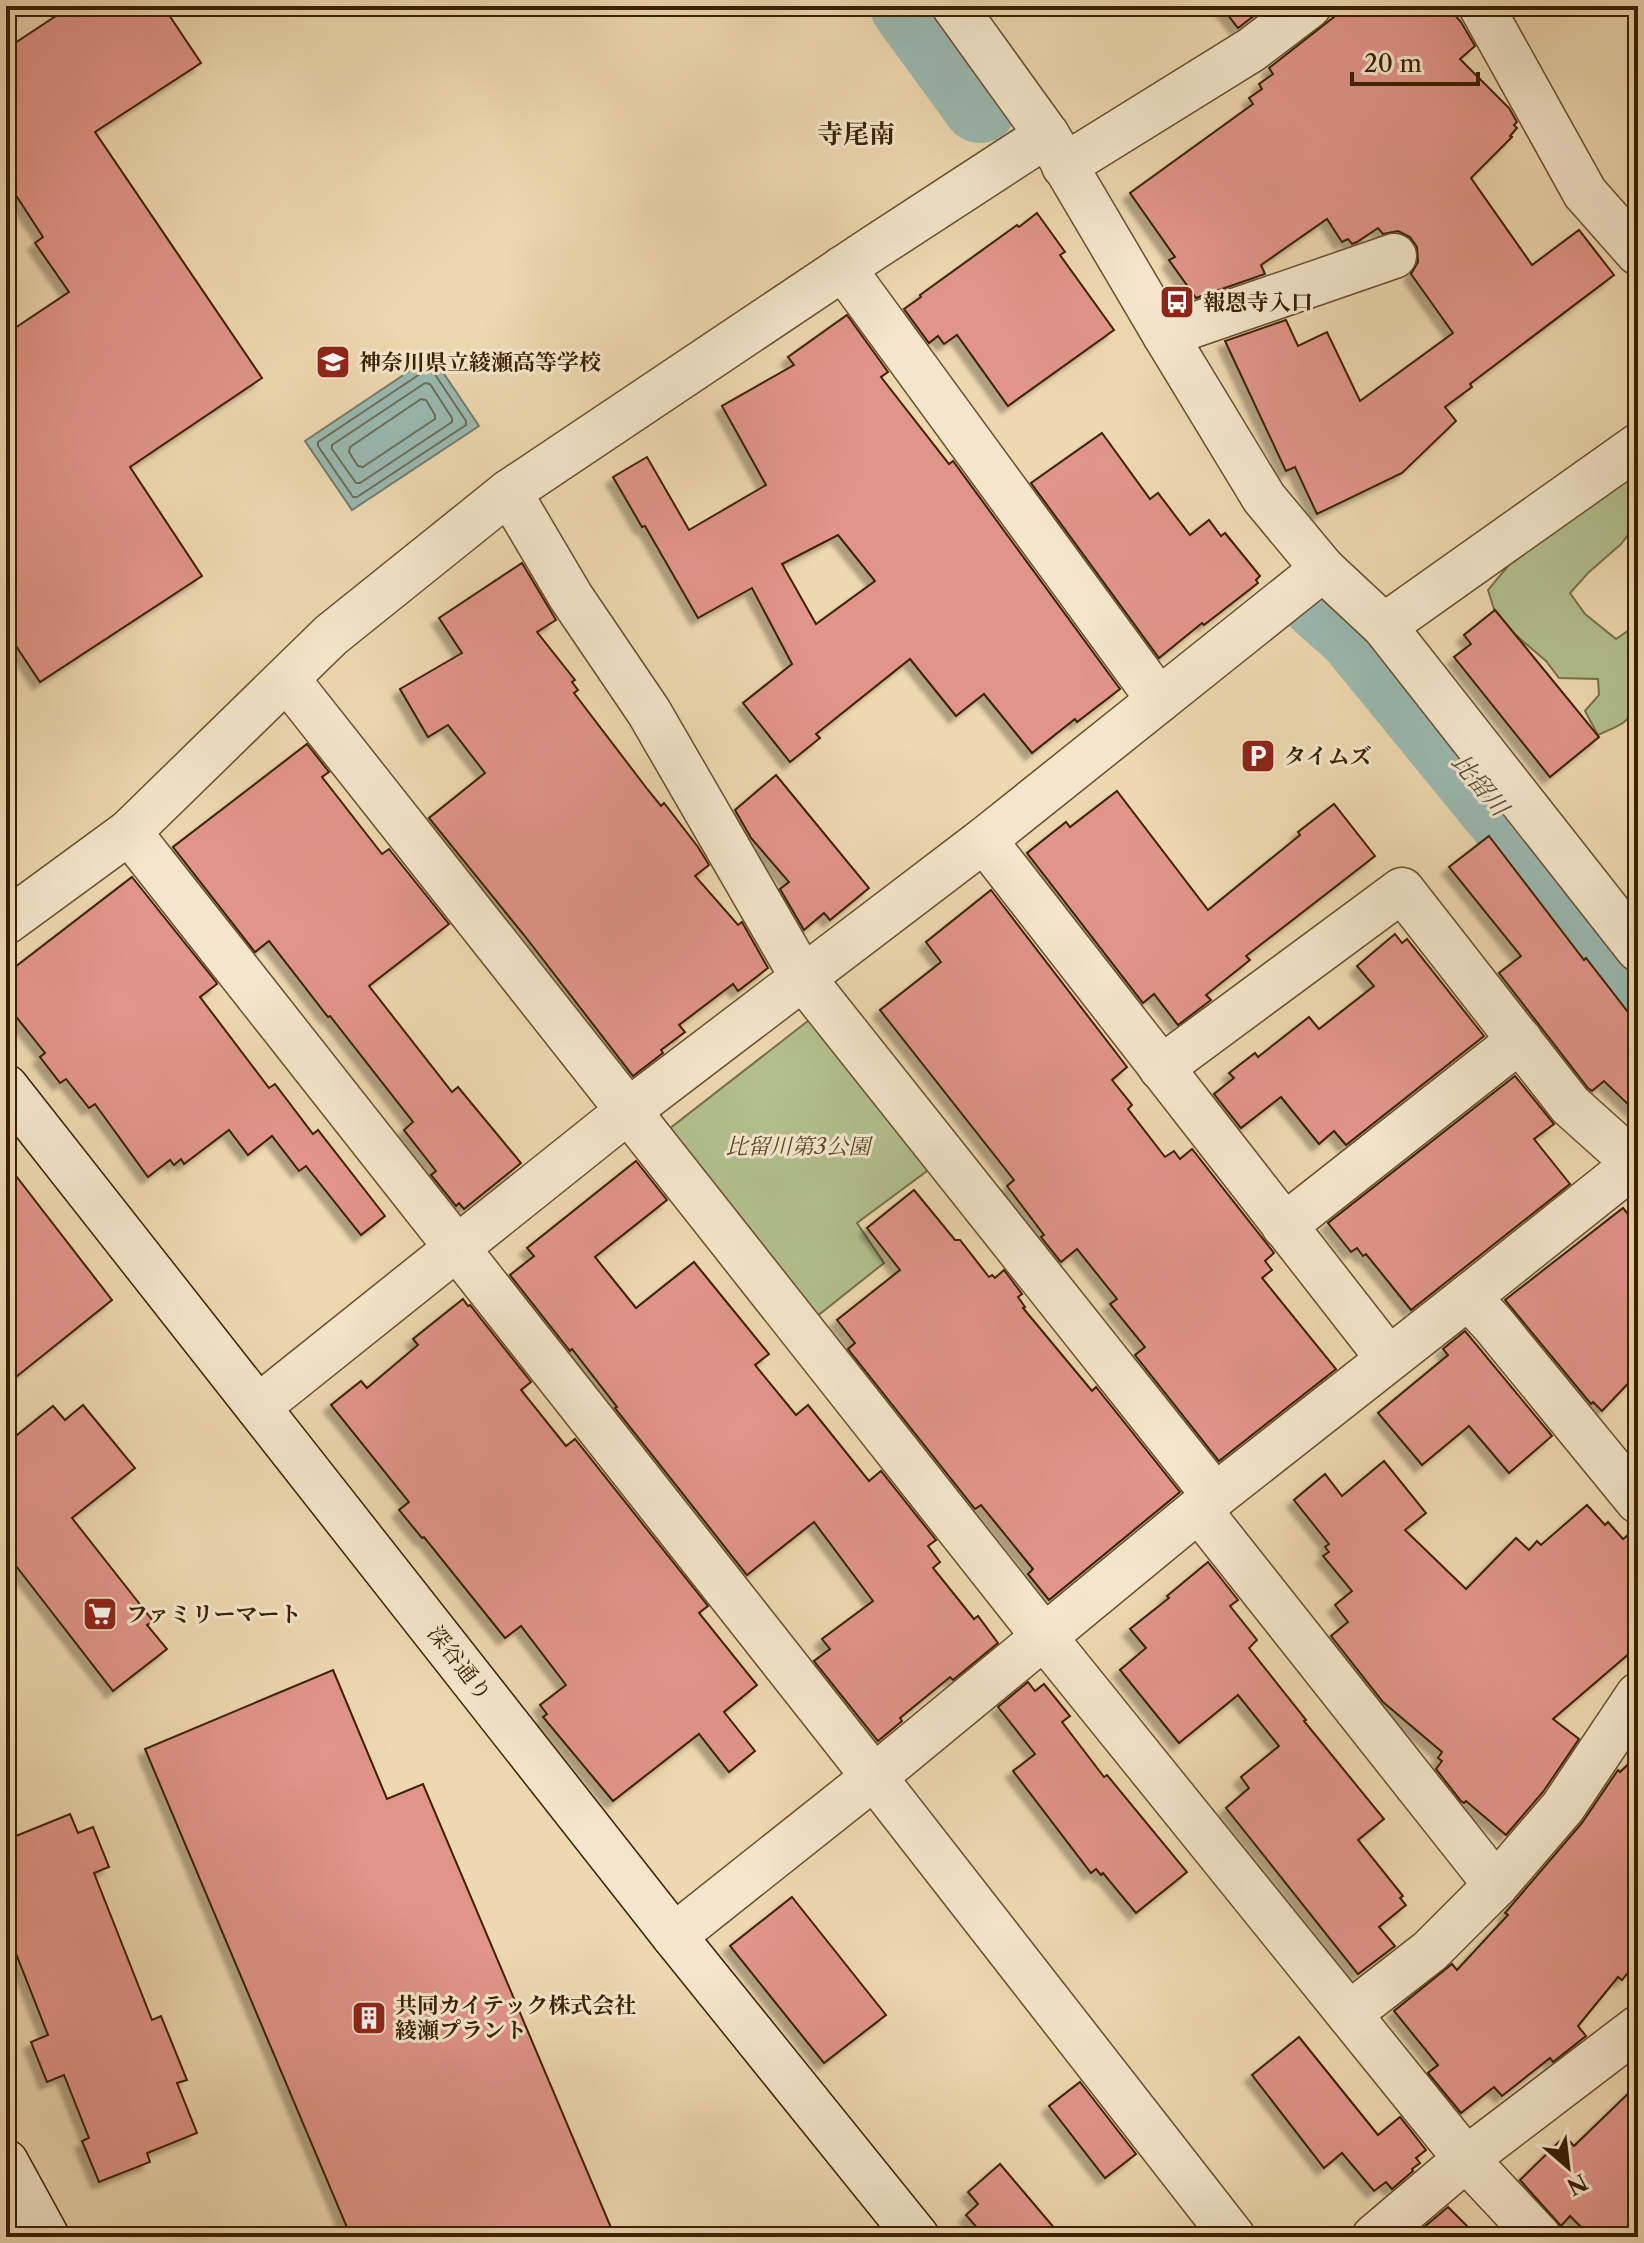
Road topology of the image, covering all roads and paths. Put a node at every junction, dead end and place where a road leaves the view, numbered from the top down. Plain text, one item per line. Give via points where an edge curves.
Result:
1 (954, 6) edge
2 (1309, 6) edge
3 (1481, 6) edge
4 (1056, 150) junction
5 (1638, 253) edge
6 (1394, 256) dead end
7 (843, 268) junction
8 (1165, 335) junction
9 (1638, 446) edge
10 (509, 492) junction
11 (1323, 569) junction
12 (1384, 626) junction
13 (287, 679) junction
14 (1159, 700) junction
15 (129, 832) junction
16 (984, 840) junction
17 (6, 922) edge
18 (1638, 949) edge
19 (803, 978) junction
20 (1520, 1040) junction
21 (1161, 1068) junction
22 (6, 1087) edge
23 (628, 1111) junction
24 (1637, 1164) edge
25 (1284, 1226) junction
26 (458, 1248) junction
27 (1468, 1297) junction
28 (1388, 1358) junction
29 (258, 1407) junction
30 (1638, 1501) edge
31 (1207, 1503) junction
32 (1045, 1638) junction
33 (1638, 1695) edge
34 (874, 1777) junction
35 (1496, 1885) junction
36 (674, 1936) junction
37 (1349, 2014) junction
38 (1638, 2028) edge
39 (1466, 2159) junction
40 (6, 2162) edge
41 (47, 2237) edge
42 (917, 2237) edge
43 (1233, 2237) edge
44 (1374, 2237) edge
45 (1539, 2237) edge

1 - 4 street
2 - 4 street via 1251,50
3 - 5 street via 1585,193
4 - 7 street
4 - 8 street
6 - 8 street
7 - 10 street
7 - 14 street
8 - 11 street via 1264,498
9 - 12 street
10 - 13 street via 331,635
10 - 19 street via 571,597 649,712
11 - 12 street
11 - 14 street
12 - 18 street
13 - 15 street
13 - 23 street
14 - 16 street
15 - 17 street
15 - 26 street
16 - 19 street
16 - 21 street
19 - 23 street
19 - 31 street
20 - 21 street via 1402,890
20 - 24 street via 1570,1105
20 - 25 street
21 - 25 street
22 - 29 street, 深谷通り
23 - 26 street
23 - 32 street
24 - 27 street
25 - 28 street
26 - 29 street
26 - 34 street
27 - 28 street
27 - 30 street
28 - 31 street
29 - 36 street, 深谷通り
31 - 32 street
31 - 35 street
32 - 34 street
32 - 37 street
33 - 35 street via 1563,1807
34 - 36 street
34 - 43 street
35 - 37 street via 1430,1951
36 - 42 street, 深谷通り
37 - 39 street
38 - 39 street
39 - 44 street
39 - 45 street
40 - 41 street

